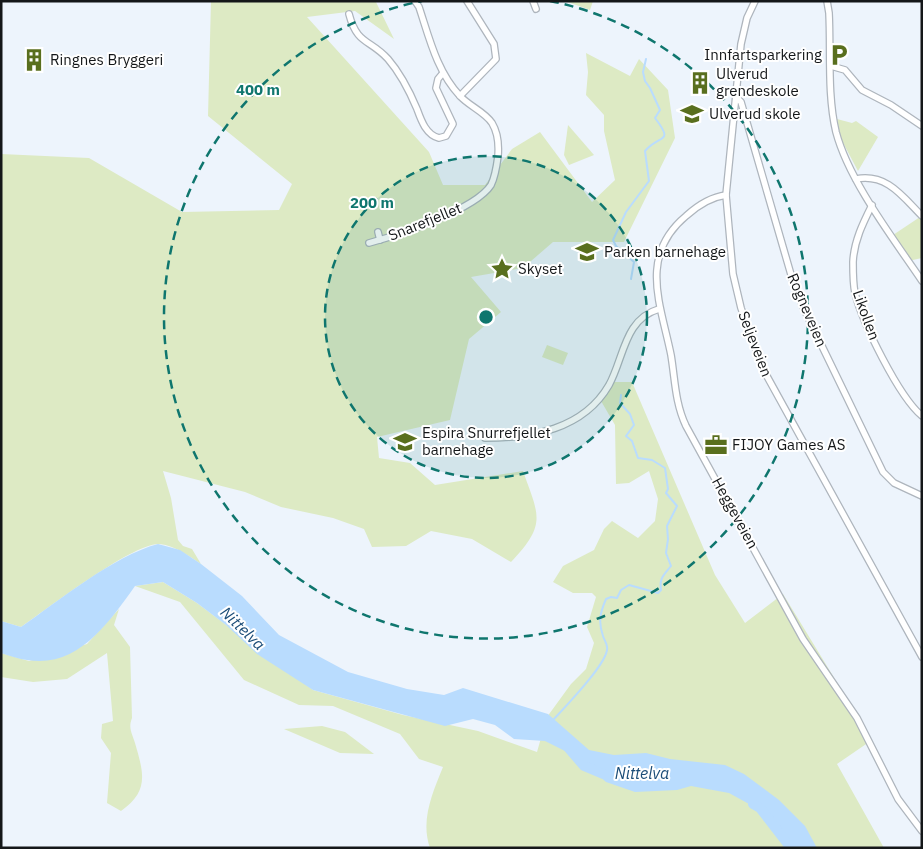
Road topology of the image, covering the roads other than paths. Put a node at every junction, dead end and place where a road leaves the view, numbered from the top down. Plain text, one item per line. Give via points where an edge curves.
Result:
1 (415, 1) edge
2 (467, 1) edge
3 (533, 1) edge
4 (755, 1) edge
5 (826, 1) edge
6 (536, 9) dead end
7 (349, 14) dead end
8 (831, 66) junction
9 (443, 73) junction
10 (460, 96) junction
11 (736, 97) junction
12 (922, 126) edge
13 (856, 179) junction
14 (726, 195) junction
15 (872, 205) junction
16 (922, 216) edge
17 (378, 232) dead end
18 (380, 240) junction
19 (369, 244) dead end
20 (922, 281) edge
21 (659, 309) junction
22 (922, 416) edge
23 (485, 438) dead end
24 (922, 496) edge
25 (921, 654) edge
26 (922, 831) edge

1 - 9 street, Snarefjellet
2 - 10 street via 494,44 496,58
3 - 6 street
4 - 11 street, Seljeveien via 746,18 742,36
5 - 8 street
7 - 9 street via 357,36 386,58 404,80 426,128 439,138 446,136 453,124 436,88
8 - 12 street via 845,70 862,90
8 - 13 street via 836,132
9 - 10 street, Snarefjellet
10 - 18 street, Snarefjellet via 491,121 496,132 497,165 491,185 477,199 458,210
11 - 14 street, Seljeveien
11 - 24 street, Rogneveien via 742,102 794,285 804,309 883,472 894,483
13 - 15 street
13 - 16 street via 885,182
14 - 21 street, Heggeveien via 711,199 688,214 666,240 656,268
14 - 25 street, Seljeveien via 735,283 759,359
15 - 20 street
15 - 22 street, Likollen via 857,236 853,261 855,292 886,365 900,390
17 - 18 street, Snarefjellet
18 - 19 street, Snarefjellet
21 - 23 street via 636,322 609,385 578,416 561,427 534,435
21 - 26 street, Heggeveien via 666,328 677,400 686,426 803,640 862,725 898,798

